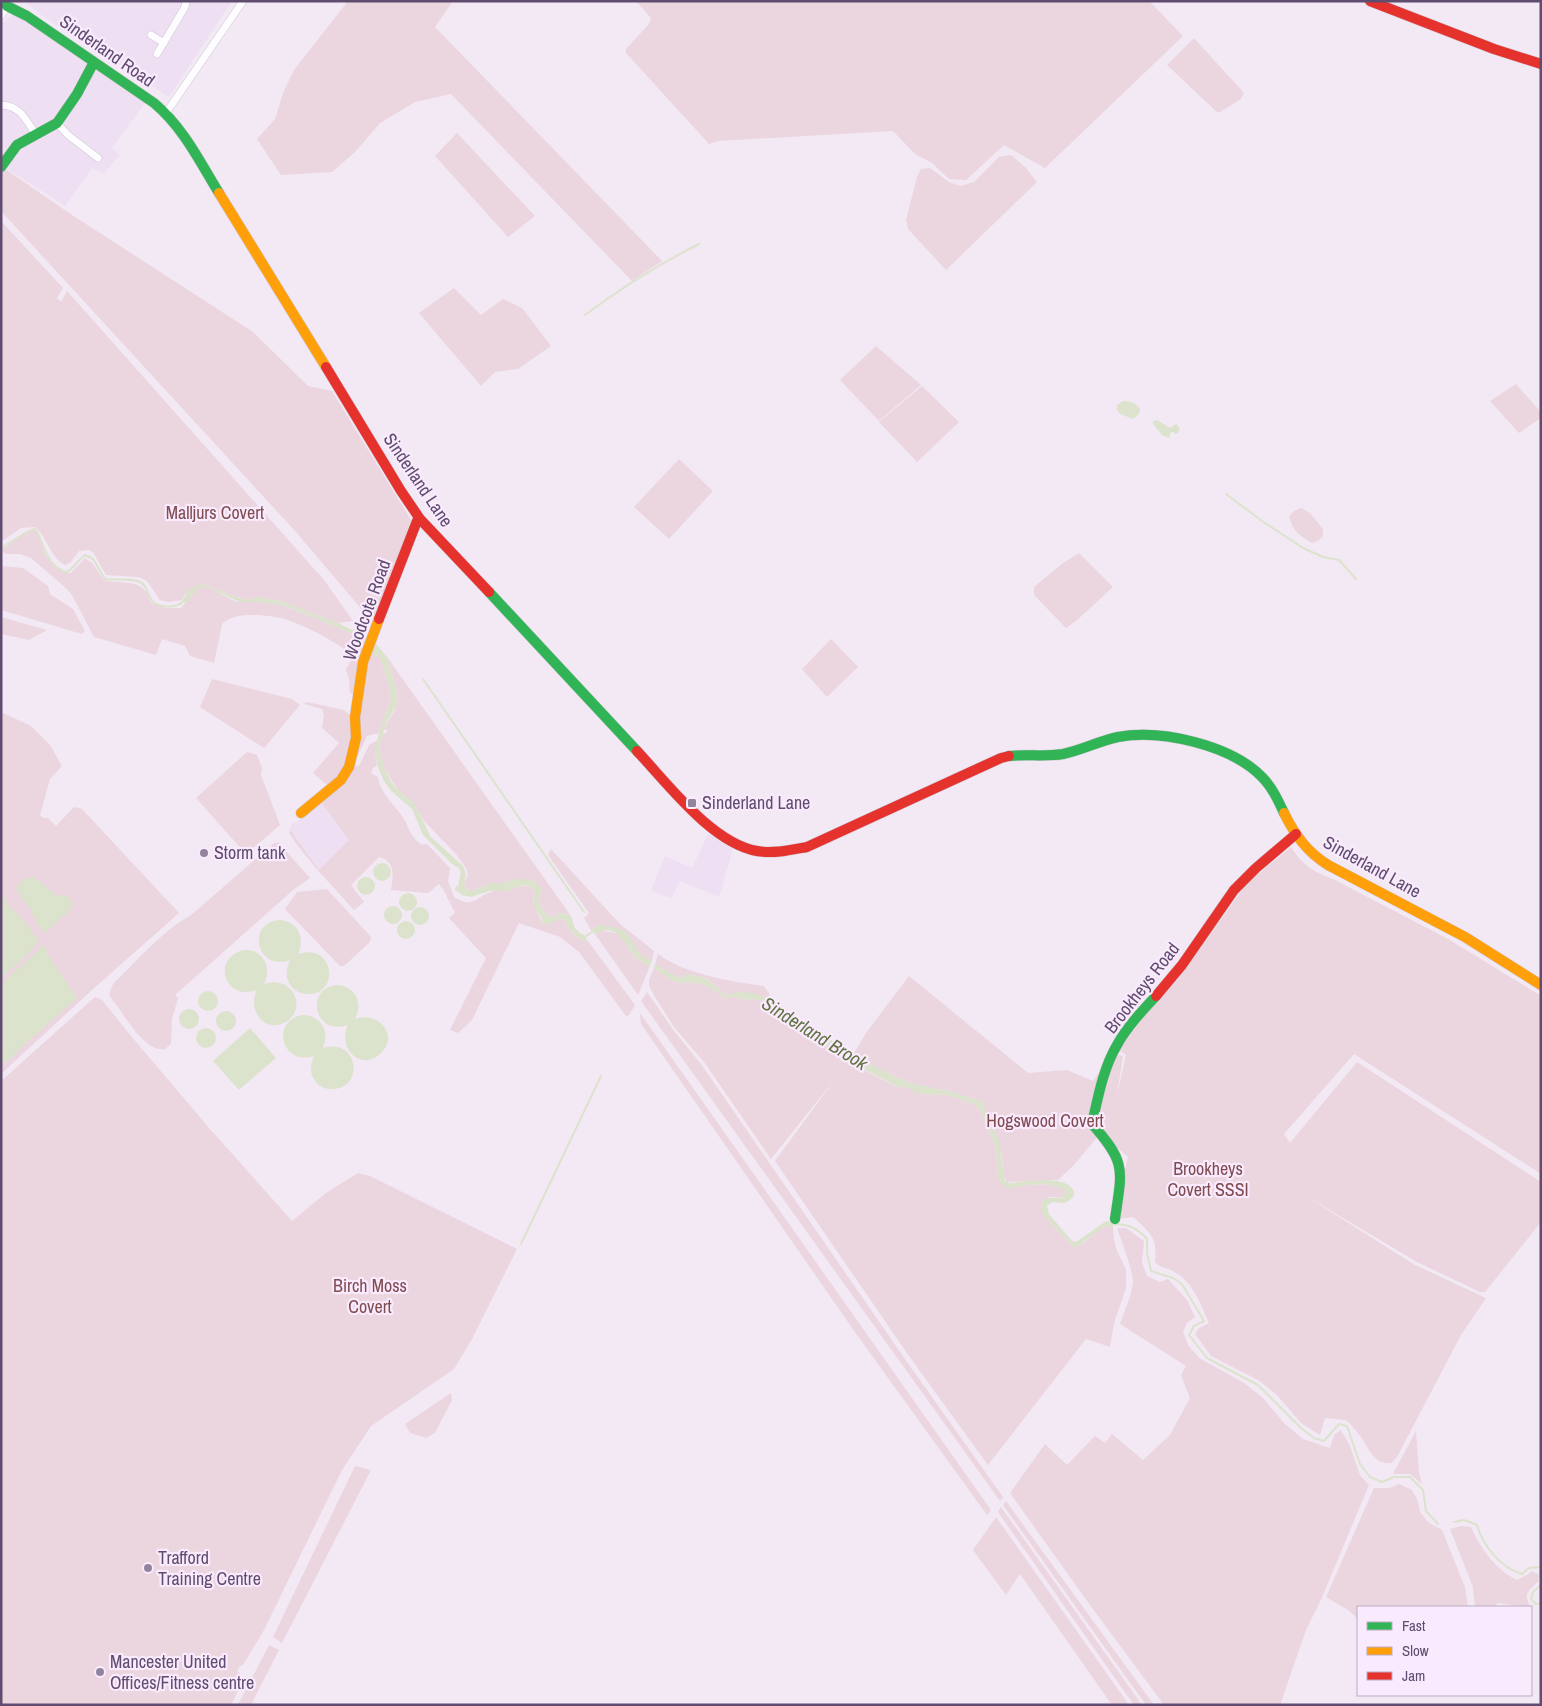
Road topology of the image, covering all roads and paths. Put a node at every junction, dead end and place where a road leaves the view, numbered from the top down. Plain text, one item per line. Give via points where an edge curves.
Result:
1 (186, 1) edge
2 (243, 1) edge
3 (1370, 1) edge
4 (4, 8) edge
5 (151, 35) dead end
6 (164, 43) junction
7 (157, 54) dead end
8 (94, 62) junction
9 (1541, 64) edge
10 (1, 105) edge
11 (166, 113) junction
12 (57, 123) junction
13 (36, 134) junction
14 (98, 158) dead end
15 (1, 167) edge
16 (420, 519) junction
17 (301, 813) dead end
18 (1296, 834) junction
19 (1541, 985) edge
20 (1115, 1220) dead end

1 - 6 street
2 - 11 street
3 - 9 street
4 - 8 street, Sinderland Road via 27,16
5 - 6 street
6 - 7 street
8 - 11 street, Sinderland Road
8 - 12 street
10 - 13 street via 17,108
11 - 16 street, Sinderland Lane via 194,152
12 - 13 street
12 - 14 street
13 - 15 street via 11,151
16 - 17 street, Woodcote Road via 366,655 355,717 354,752 349,767 341,780
16 - 18 street, Sinderland Lane via 696,814 709,827 745,849 778,853 807,847 1001,758 1063,754 1130,736 1184,741 1238,758 1271,788
18 - 19 street, Sinderland Lane via 1314,856 1332,868 1445,926
18 - 20 street, Brookheys Road via 1256,867 1233,892 1181,966 1123,1035 1110,1058 1092,1124 1120,1166

